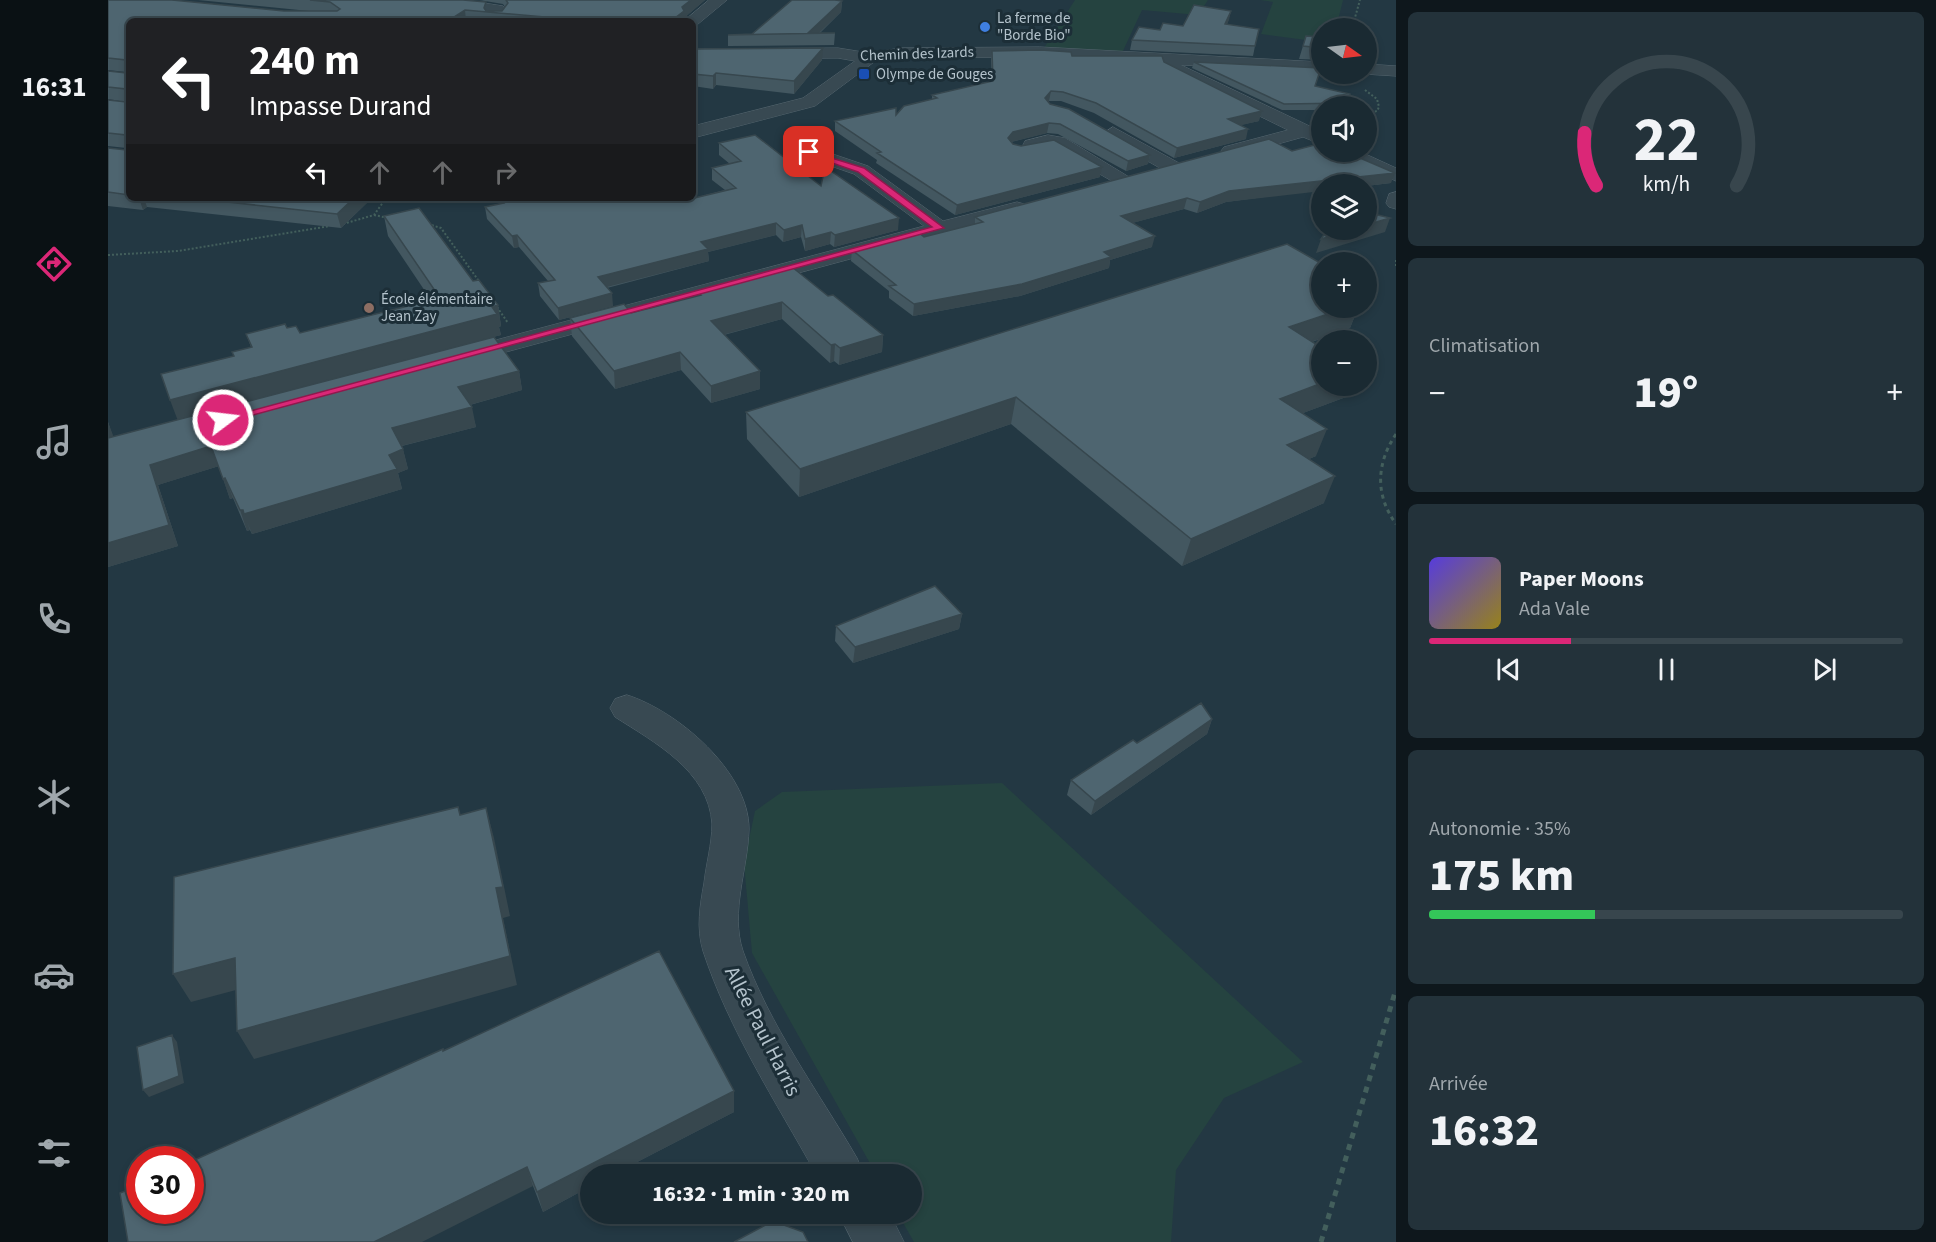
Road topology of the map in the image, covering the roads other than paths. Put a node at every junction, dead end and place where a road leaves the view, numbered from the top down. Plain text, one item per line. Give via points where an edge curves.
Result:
1 (417, 0) edge
2 (719, 0) edge
3 (498, 18) edge
4 (696, 18) edge
5 (696, 54) edge
6 (869, 58) junction
7 (1167, 59) junction
8 (1311, 66) edge
9 (1396, 71) edge
10 (1377, 73) edge
11 (1094, 123) edge
12 (696, 131) edge
13 (1311, 134) edge
14 (1311, 135) edge
15 (1020, 148) edge
16 (809, 152) dead end
17 (1368, 162) edge
18 (1172, 167) junction
19 (1396, 175) edge
20 (1124, 180) junction
21 (1089, 189) edge
22 (1043, 201) edge
23 (939, 228) junction
24 (440, 362) edge
25 (627, 708) dead end
26 (835, 1164) edge
27 (870, 1224) edge
28 (880, 1242) edge

1 - 3 street via 490,7 498,9
2 - 4 street
5 - 6 street, Chemin des Izards via 838,53
6 - 7 street, Chemin des Izards via 901,53 1020,52
6 - 12 street via 809,102
7 - 8 street, Chemin des Izards
7 - 13 street via 1167,64
9 - 10 street
11 - 18 street
14 - 18 street
15 - 20 street via 1058,142
16 - 23 street via 861,170
17 - 19 street
18 - 20 street
20 - 21 street
22 - 23 street
23 - 24 street
25 - 26 street, Allée Paul Harris via 701,760 725,799 730,823 718,917 723,951 748,1009
27 - 28 street

